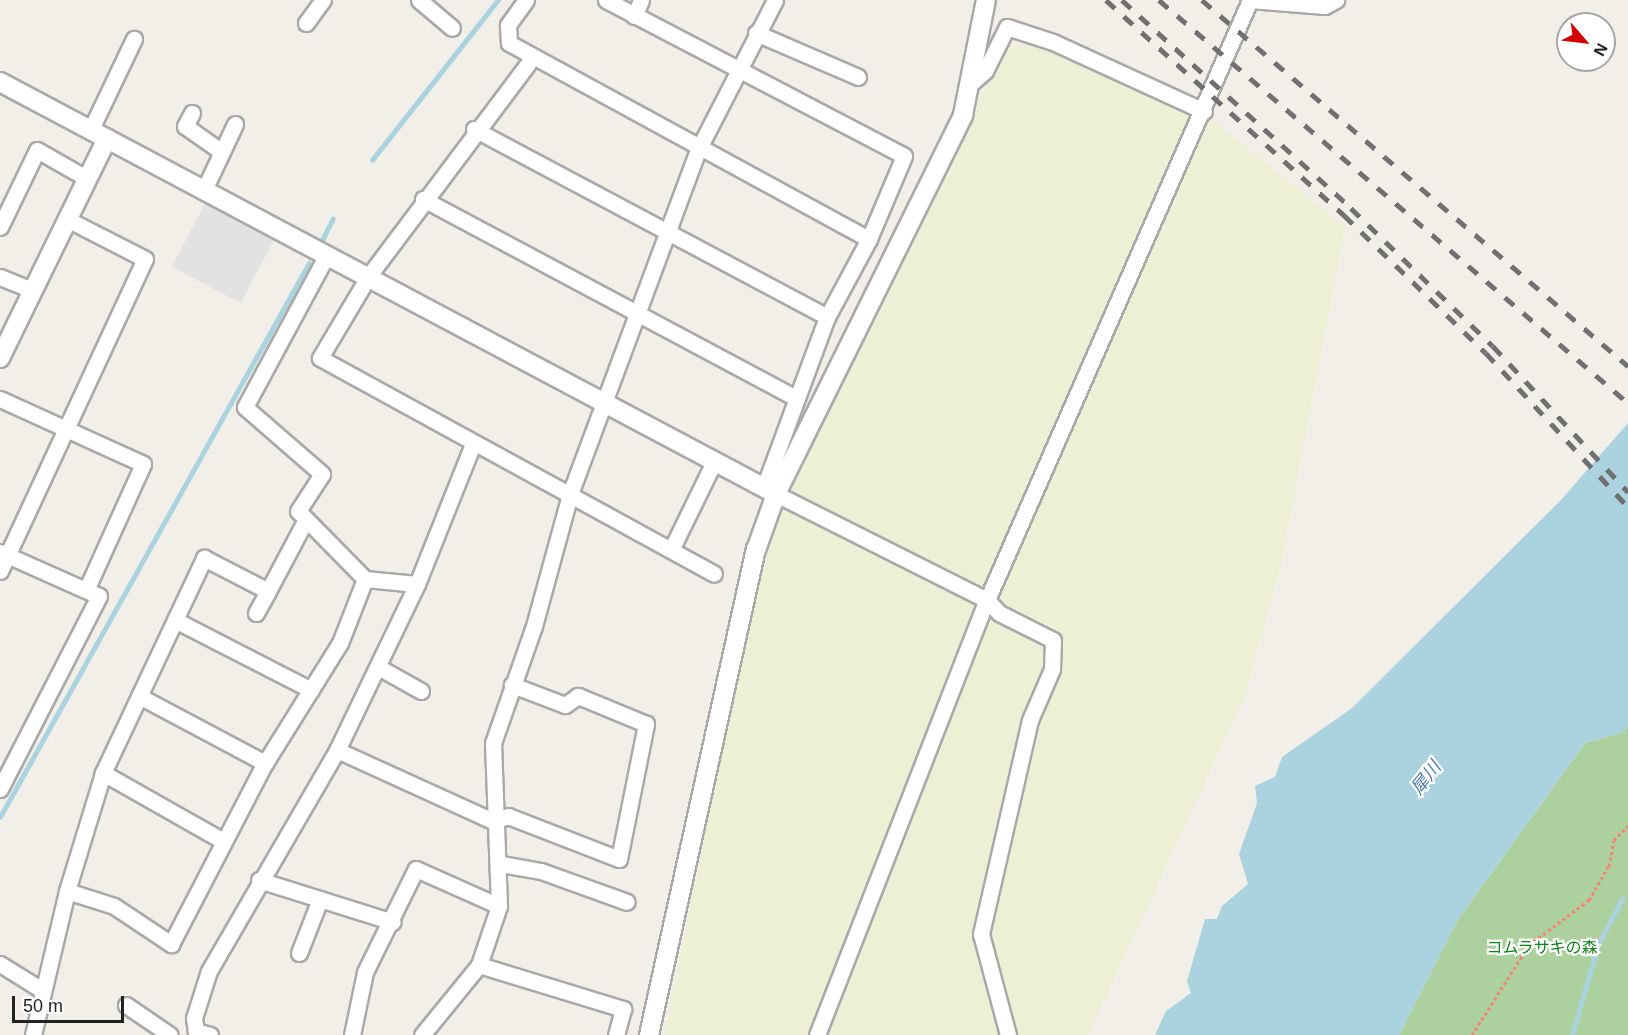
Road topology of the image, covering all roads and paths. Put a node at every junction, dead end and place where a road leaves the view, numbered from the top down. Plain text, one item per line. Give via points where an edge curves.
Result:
1 (323, 0) edge
2 (418, 0) edge
3 (526, 0) edge
4 (606, 0) edge
5 (641, 0) edge
6 (775, 0) edge
7 (986, 0) edge
8 (1250, 0) edge
9 (1336, 0) edge
10 (634, 16) junction
11 (306, 23) dead end
12 (452, 28) dead end
13 (756, 33) junction
14 (134, 39) dead end
15 (533, 57) junction
16 (735, 71) junction
17 (858, 77) dead end
18 (0, 82) edge
19 (970, 84) junction
20 (1204, 111) junction
21 (192, 113) dead end
22 (235, 124) dead end
23 (91, 129) junction
24 (474, 129) junction
25 (107, 139) junction
26 (699, 148) junction
27 (222, 153) junction
28 (86, 178) junction
29 (204, 190) junction
30 (423, 199) junction
31 (67, 219) junction
32 (0, 227) edge
33 (667, 232) junction
34 (869, 239) junction
35 (327, 255) junction
36 (0, 277) edge
37 (368, 277) junction
38 (32, 290) junction
39 (636, 316) junction
40 (827, 317) junction
41 (0, 358) edge
42 (796, 398) junction
43 (0, 399) edge
44 (605, 404) junction
45 (64, 429) junction
46 (473, 444) junction
47 (713, 464) junction
48 (770, 490) junction
49 (570, 494) junction
50 (305, 521) junction
51 (672, 548) junction
52 (3, 554) edge
53 (0, 571) edge
54 (714, 574) dead end
55 (365, 579) junction
56 (417, 584) junction
57 (86, 590) junction
58 (268, 591) junction
59 (987, 600) junction
60 (256, 613) dead end
61 (175, 620) junction
62 (380, 668) junction
63 (512, 685) junction
64 (311, 690) junction
65 (421, 691) dead end
66 (139, 696) junction
67 (337, 750) junction
68 (265, 763) junction
69 (103, 773) junction
70 (0, 789) edge
71 (493, 821) junction
72 (1628, 826) edge
73 (223, 841) junction
74 (501, 864) junction
75 (259, 880) junction
76 (67, 891) junction
77 (320, 899) junction
78 (627, 902) dead end
79 (499, 906) junction
80 (393, 922) junction
81 (299, 953) dead end
82 (0, 964) edge
83 (479, 965) junction
84 (42, 990) junction
85 (126, 1005) dead end
86 (200, 1034) edge
87 (33, 1035) edge
88 (170, 1035) edge
89 (352, 1035) edge
90 (422, 1035) edge
91 (616, 1035) edge
92 (649, 1035) edge
93 (817, 1035) edge
94 (1008, 1035) edge
95 (1472, 1035) edge

1 - 11 street
2 - 12 street
3 - 15 street via 508,25 509,43
4 - 10 street
5 - 10 street
6 - 13 street
7 - 19 street
8 - 9 street via 1325,6
8 - 20 street
10 - 16 street
13 - 16 street
13 - 17 street
14 - 23 street
15 - 24 street
15 - 26 street
16 - 26 street
16 - 34 street via 904,156
18 - 23 street
19 - 20 street via 985,71 1007,27 1053,42
19 - 48 street via 963,115
20 - 59 street
21 - 27 street via 185,126
22 - 27 street
23 - 25 street
24 - 30 street
24 - 33 street
25 - 28 street
25 - 29 street
26 - 33 street
26 - 34 street
27 - 29 street
28 - 31 street
28 - 32 street via 37,150
29 - 35 street
30 - 37 street
30 - 39 street
31 - 38 street
31 - 45 street via 145,259
33 - 39 street
33 - 40 street
34 - 40 street
35 - 37 street
35 - 50 street via 245,407 322,474 298,511
36 - 38 street
37 - 44 street
37 - 46 street via 320,358
38 - 41 street
39 - 42 street
39 - 44 street
40 - 42 street
42 - 48 street
43 - 45 street
44 - 47 street
44 - 49 street
45 - 52 street
45 - 57 street via 143,464
46 - 49 street
46 - 56 street
47 - 48 street
47 - 51 street
48 - 59 street
48 - 92 street via 740,609 708,784
49 - 51 street
49 - 63 street
50 - 55 street
50 - 58 street
51 - 54 street
52 - 53 street
52 - 57 street
55 - 56 street
55 - 64 street via 340,643
56 - 62 street
57 - 70 street via 99,596
58 - 60 street
58 - 61 street via 204,558
59 - 93 street
59 - 94 street via 999,613 1053,640 1052,669 1030,720 981,934
61 - 64 street
61 - 66 street
62 - 65 street
62 - 67 street
63 - 71 street via 493,743
63 - 71 street via 565,705 578,696 646,724 619,859 508,816
64 - 68 street
66 - 68 street
66 - 69 street
67 - 71 street
67 - 75 street
68 - 73 street
69 - 73 street
69 - 76 street
71 - 74 street
72 - 95 path via 1614,840 1609,866 1589,900 1530,945
73 - 76 street via 171,944 114,906
74 - 78 street via 541,871
74 - 79 street
75 - 77 street
75 - 86 street via 209,971 194,1018
76 - 84 street
77 - 80 street
77 - 81 street
79 - 80 street via 416,869
79 - 83 street
80 - 89 street via 365,972
82 - 84 street
83 - 90 street
83 - 91 street via 623,1009
84 - 87 street
85 - 88 street

